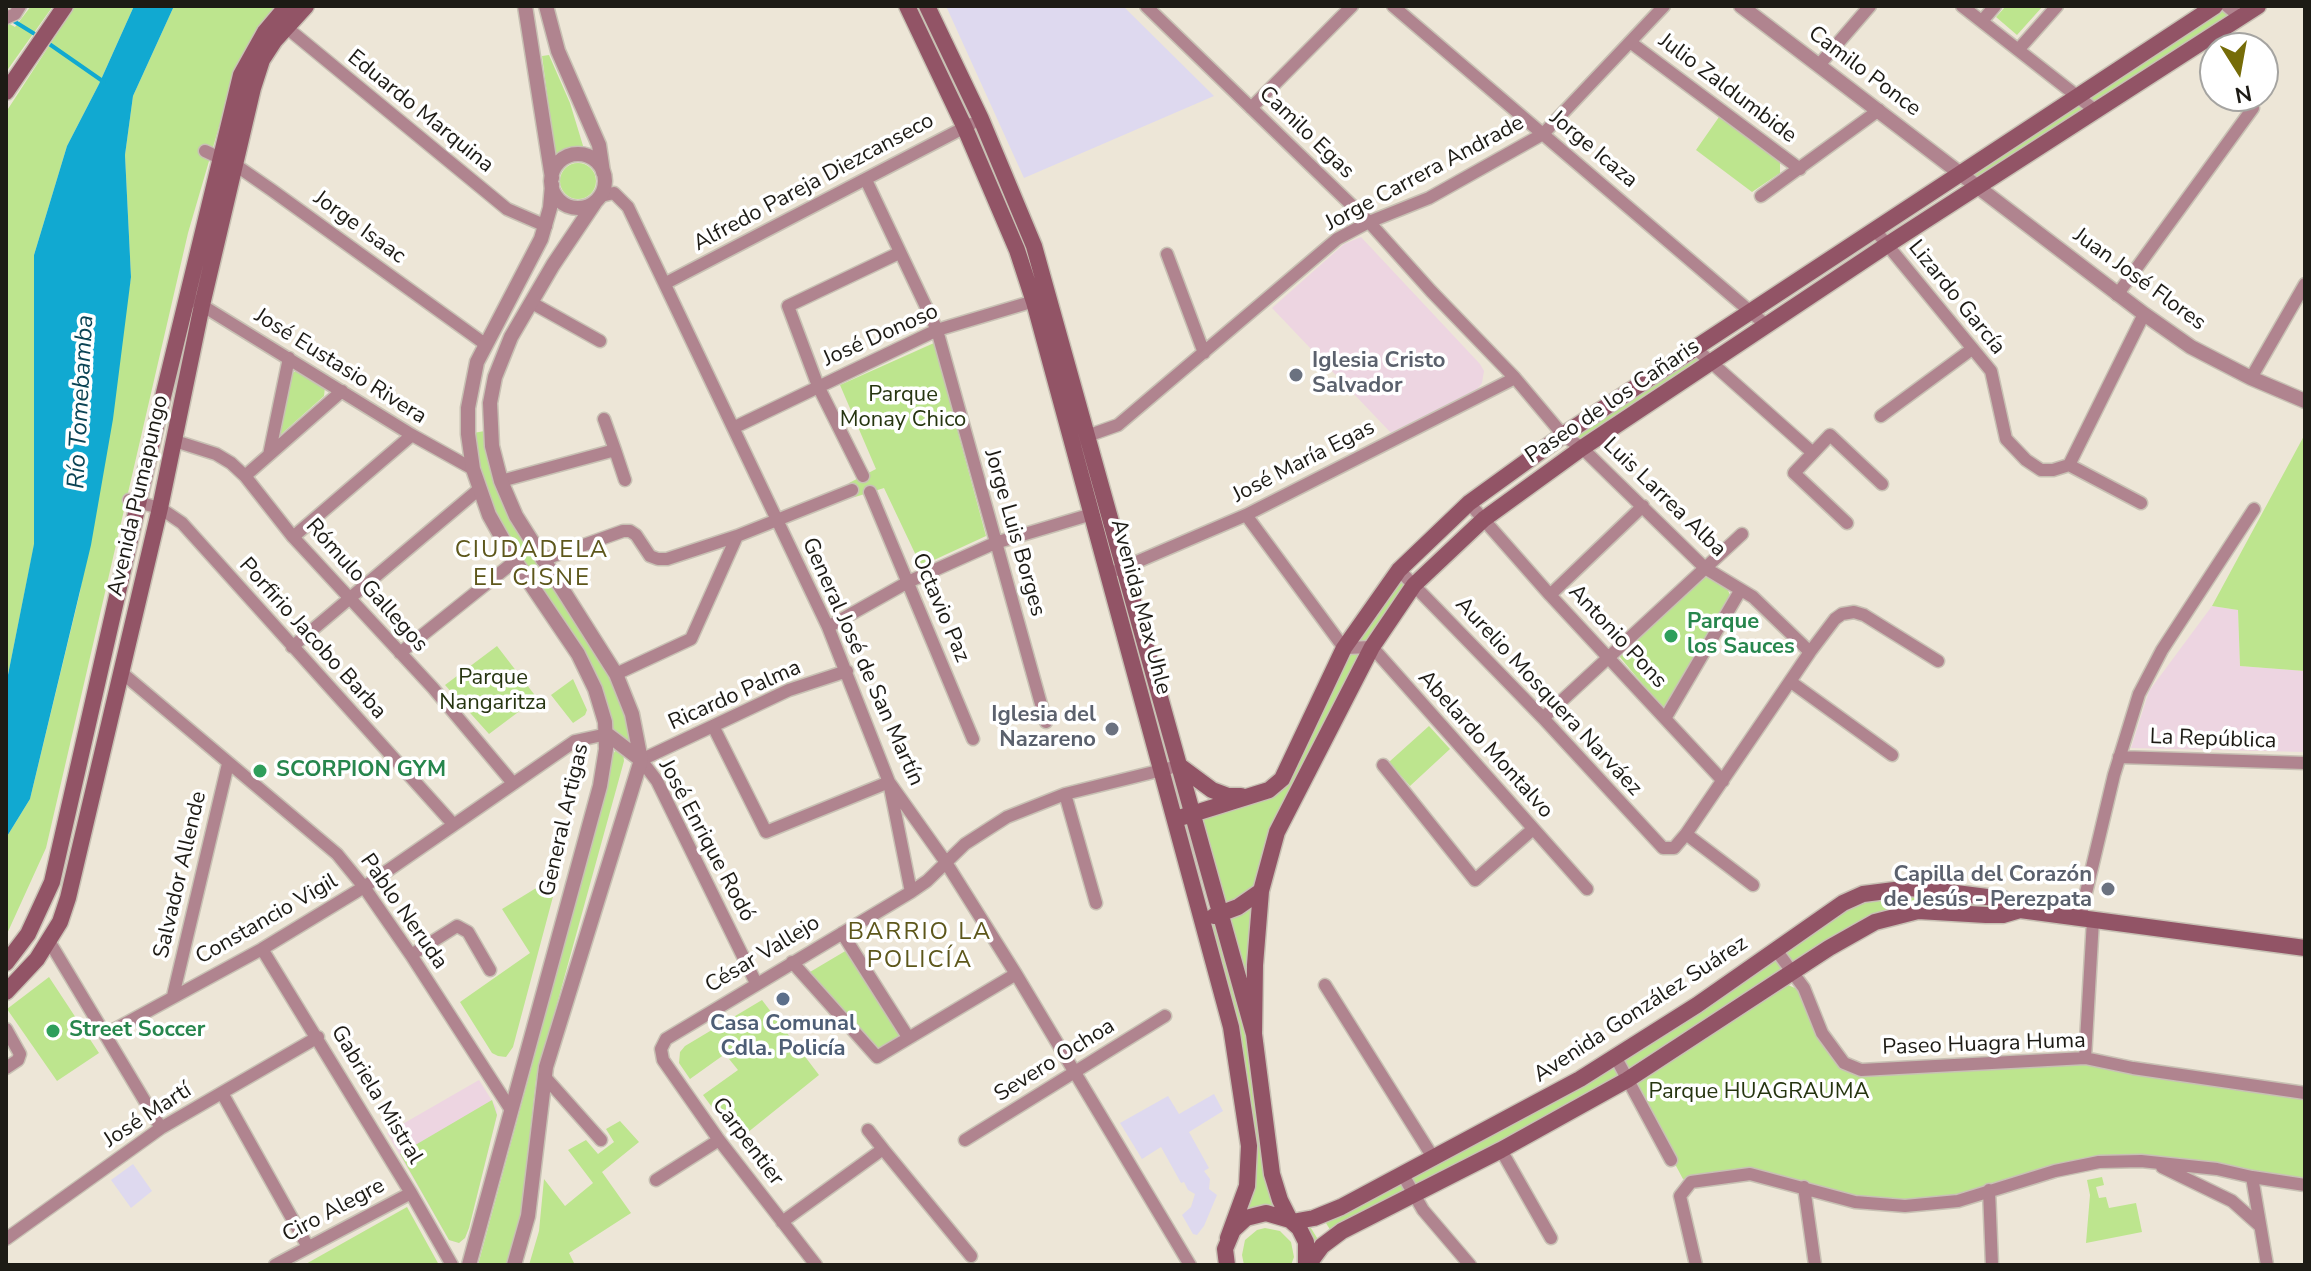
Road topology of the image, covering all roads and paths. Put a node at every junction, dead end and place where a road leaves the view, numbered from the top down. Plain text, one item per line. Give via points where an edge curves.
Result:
1 (287, 6) edge
2 (306, 6) edge
3 (525, 6) edge
4 (546, 6) edge
5 (907, 6) edge
6 (927, 6) edge
7 (1146, 6) edge
8 (1352, 6) edge
9 (1393, 6) edge
10 (1664, 6) edge
11 (1741, 6) edge
12 (1870, 6) edge
13 (1962, 6) edge
14 (1995, 6) edge
15 (2057, 6) edge
16 (2215, 6) edge
17 (2227, 6) edge
18 (2258, 6) edge
19 (61, 11) edge
20 (2241, 18) junction
21 (1982, 21) junction
22 (280, 23) junction
23 (1630, 42) junction
24 (2018, 50) junction
25 (1819, 65) junction
26 (6, 92) edge
27 (2078, 97) junction
28 (1251, 108) junction
29 (1879, 110) junction
30 (2096, 111) junction
31 (2250, 112) edge
32 (981, 119) junction
33 (964, 126) junction
34 (1543, 134) junction
35 (205, 151) dead end
36 (229, 163) junction
37 (1800, 169) junction
38 (603, 172) junction
39 (1960, 174) junction
40 (866, 180) junction
41 (552, 182) junction
42 (1977, 187) junction
43 (1761, 196) dead end
44 (598, 198) junction
45 (1369, 222) junction
46 (546, 226) junction
47 (1875, 230) junction
48 (1887, 245) junction
49 (899, 253) junction
50 (1167, 254) dead end
51 (666, 283) junction
52 (2305, 284) edge
53 (2117, 295) junction
54 (1041, 299) junction
55 (195, 300) junction
56 (532, 303) junction
57 (1752, 312) junction
58 (2144, 314) junction
59 (1766, 325) junction
60 (937, 330) junction
61 (600, 341) dead end
62 (485, 344) junction
63 (1695, 348) junction
64 (1972, 349) junction
65 (1204, 353) junction
66 (289, 358) junction
67 (1710, 363) junction
68 (1515, 378) junction
69 (2251, 378) junction
70 (818, 386) junction
71 (342, 391) junction
72 (2305, 401) edge
73 (1881, 416) dead end
74 (604, 419) dead end
75 (735, 427) junction
76 (412, 435) junction
77 (1563, 435) junction
78 (1081, 439) junction
79 (175, 441) junction
80 (1582, 448) junction
81 (615, 450) junction
82 (1813, 453) junction
83 (269, 455) junction
84 (2069, 465) junction
85 (473, 469) junction
86 (245, 476) junction
87 (863, 476) dead end
88 (625, 480) dead end
89 (501, 481) junction
90 (1882, 484) dead end
91 (478, 490) junction
92 (852, 490) dead end
93 (870, 492) dead end
94 (134, 501) junction
95 (1469, 503) junction
96 (2141, 503) dead end
97 (1643, 506) junction
98 (160, 508) junction
99 (2254, 509) dead end
100 (1092, 514) junction
101 (1246, 515) junction
102 (1484, 519) junction
103 (776, 521) junction
104 (1847, 523) dead end
105 (1742, 534) dead end
106 (737, 536) junction
107 (293, 537) junction
108 (995, 543) junction
109 (542, 560) junction
110 (515, 561) junction
111 (1705, 568) junction
112 (1399, 570) junction
113 (1116, 571) junction
114 (908, 582) junction
115 (1414, 585) junction
116 (1740, 591) junction
117 (1550, 595) junction
118 (348, 599) junction
119 (828, 627) junction
120 (292, 647) junction
121 (1372, 647) junction
122 (1344, 648) junction
123 (1810, 652) junction
124 (400, 653) junction
125 (1609, 657) junction
126 (1938, 661) dead end
127 (847, 671) junction
128 (121, 672) junction
129 (616, 674) junction
130 (1791, 682) junction
131 (1666, 717) junction
132 (1543, 718) junction
133 (1046, 722) dead end
134 (714, 728) junction
135 (607, 734) junction
136 (973, 739) dead end
137 (1892, 755) dead end
138 (2119, 757) junction
139 (641, 760) junction
140 (2305, 763) edge
141 (228, 764) junction
142 (1383, 765) dead end
143 (1171, 768) junction
144 (1723, 781) junction
145 (512, 782) junction
146 (889, 782) junction
147 (1065, 794) junction
148 (1255, 796) junction
149 (1193, 814) junction
150 (1176, 819) junction
151 (453, 824) junction
152 (1533, 829) junction
153 (1686, 834) junction
154 (945, 861) junction
155 (1753, 885) dead end
156 (364, 887) junction
157 (1587, 889) dead end
158 (1261, 891) junction
159 (911, 892) junction
160 (1096, 903) dead end
161 (2020, 910) junction
162 (1221, 914) junction
163 (2087, 919) junction
164 (1202, 920) junction
165 (842, 933) junction
166 (49, 941) junction
167 (2305, 948) edge
168 (262, 949) junction
169 (1776, 950) junction
170 (411, 955) junction
171 (792, 962) junction
172 (6, 963) edge
173 (490, 970) dead end
174 (1793, 972) junction
175 (1016, 974) junction
176 (756, 983) junction
177 (1325, 985) dead end
178 (6, 992) edge
179 (173, 996) junction
180 (1165, 1016) dead end
181 (6, 1029) edge
182 (106, 1034) junction
183 (1254, 1034) junction
184 (318, 1037) junction
185 (908, 1037) junction
186 (666, 1039) joint
187 (1616, 1058) junction
188 (2085, 1058) junction
189 (6, 1068) edge
190 (1076, 1072) junction
191 (544, 1076) junction
192 (1627, 1080) junction
193 (222, 1093) junction
194 (2305, 1093) edge
195 (511, 1110) junction
196 (161, 1128) junction
197 (868, 1130) dead end
198 (601, 1140) dead end
199 (719, 1140) junction
200 (965, 1140) dead end
201 (883, 1149) junction
202 (1501, 1150) junction
203 (1434, 1159) junction
204 (1671, 1160) dead end
205 (2152, 1162) junction
206 (1403, 1175) junction
207 (2252, 1177) junction
208 (656, 1180) dead end
209 (2305, 1185) edge
210 (1804, 1187) junction
211 (1989, 1190) junction
212 (411, 1193) junction
213 (1415, 1193) junction
214 (1291, 1221) junction
215 (782, 1222) junction
216 (2260, 1226) junction
217 (1551, 1238) dead end
218 (6, 1239) edge
219 (1227, 1241) junction
220 (308, 1247) junction
221 (971, 1256) dead end
222 (275, 1265) edge
223 (452, 1265) edge
224 (469, 1265) edge
225 (514, 1265) edge
226 (816, 1265) edge
227 (1190, 1265) edge
228 (1213, 1265) edge
229 (1227, 1265) edge
230 (1307, 1265) edge
231 (1470, 1265) edge
232 (1696, 1265) edge
233 (1815, 1265) edge
234 (1992, 1265) edge
235 (2267, 1265) edge

1 - 22 main road, Avenida Pumapungo
2 - 22 main road, Avenida Pumapungo
3 - 41 street, General Artigas
4 - 38 street via 558,51 599,145
5 - 33 main road, Avenida Max Uhle
6 - 32 main road, Avenida Max Uhle
7 - 28 street, Camilo Egas
8 - 28 street
9 - 34 street, Jorge Icaza
10 - 23 street, Jorge Carrera Andrade
11 - 25 street, Camilo Ponce
12 - 25 street
13 - 21 street
14 - 21 street
15 - 24 street
16 - 27 main road, Paseo de los Cañaris
17 - 20 street
18 - 20 main road, Paseo de los Cañaris
19 - 26 main road
20 - 30 main road, Paseo de los Cañaris
21 - 24 street
22 - 36 main road, Avenida Pumapungo via 262,60
22 - 46 street, Eduardo Marquina via 507,209
23 - 34 street, Jorge Carrera Andrade
23 - 37 street, Julio Zaldumbide
24 - 27 street
25 - 29 street, Camilo Ponce
27 - 30 street
27 - 39 main road, Paseo de los Cañaris
28 - 45 street, Camilo Egas
29 - 37 street
29 - 39 street, Camilo Ponce
30 - 42 main road, Paseo de los Cañaris
31 - 53 street
32 - 33 street, Alfredo Pareja Diezcanseco
32 - 54 main road, Avenida Max Uhle via 1034,246
33 - 40 street, Alfredo Pareja Diezcanseco
33 - 54 main road, Avenida Max Uhle
34 - 45 street, Jorge Carrera Andrade via 1429,198
34 - 57 street, Jorge Icaza
35 - 36 street, Jorge Isaac
36 - 55 main road, Avenida Pumapungo via 226,196
36 - 62 street, Jorge Isaac
37 - 43 street
38 - 41 street via 589,157 575,155 557,165
38 - 44 street via 605,184
39 - 42 street, Juan José Flores
39 - 47 main road, Paseo de los Cañaris
40 - 49 street, Jorge Luis Borges
40 - 51 street, Alfredo Pareja Diezcanseco
41 - 44 street via 558,198 569,206 584,207
41 - 46 street, General Artigas
42 - 48 main road, Paseo de los Cañaris
42 - 53 street, Juan José Flores
44 - 51 street, General José de San Martín via 614,193 628,207
44 - 56 street
45 - 65 street, Jorge Carrera Andrade via 1337,239
45 - 68 street, Camilo Egas
46 - 62 street, General Artigas
47 - 48 street, Lizardo García
47 - 57 main road, Paseo de los Cañaris
48 - 59 main road, Paseo de los Cañaris
48 - 64 street, Lizardo García
49 - 60 street, Jorge Luis Borges
49 - 70 street via 788,306
50 - 65 street
51 - 75 street, General José de San Martín
52 - 69 street
53 - 58 street, Juan José Flores
54 - 60 street, José Donoso
54 - 78 main road, Avenida Max Uhle
55 - 66 street, José Eustasio Rivera
55 - 79 main road, Avenida Pumapungo
55 - 94 main road, Avenida Pumapungo
56 - 61 street
56 - 89 street via 511,337 490,403
57 - 59 street, Jorge Icaza
57 - 63 main road, Paseo de los Cañaris
58 - 69 street, Juan José Flores via 2191,347
58 - 84 street
59 - 67 main road, Paseo de los Cañaris
60 - 70 street, José Donoso
60 - 108 street, Jorge Luis Borges
62 - 85 street, General Artigas via 468,408
63 - 67 street
63 - 77 main road, Paseo de los Cañaris
64 - 73 street
64 - 84 street, Lizardo García via 1991,371 2006,439 2041,470
65 - 78 street, Jorge Carrera Andrade via 1118,425
66 - 71 street, José Eustasio Rivera
66 - 83 street
67 - 80 main road, Paseo de los Cañaris
67 - 82 street
68 - 77 street, Camilo Egas
68 - 101 street, José María Egas
69 - 72 street, Juan José Flores
70 - 75 street, José Donoso
70 - 87 street
71 - 76 street, José Eustasio Rivera
71 - 83 street
74 - 81 street
75 - 103 street, General José de San Martín
76 - 85 street, José Eustasio Rivera
76 - 107 street
77 - 80 street, Luis Larrea Alba
77 - 95 main road, Paseo de los Cañaris
78 - 100 main road, Avenida Max Uhle
78 - 113 main road, Avenida Max Uhle
79 - 86 street, Rómulo Gallegos via 216,454
79 - 98 main road, Avenida Pumapungo
80 - 97 street, Luis Larrea Alba
80 - 102 main road, Paseo de los Cañaris
81 - 88 street
81 - 89 street
82 - 90 street via 1830,435
82 - 104 street via 1794,473
83 - 86 street
84 - 96 street
85 - 91 street, General Artigas
86 - 107 street, Rómulo Gallegos
89 - 109 street
91 - 110 street, General Artigas
91 - 118 street
92 - 103 street
93 - 114 street, Octavio Paz
94 - 98 street, Porfirio Jacobo Barba
94 - 172 main road, Avenida Pumapungo via 52,882 28,934
95 - 102 street
95 - 112 main road, Paseo de los Cañaris
97 - 111 street, Luis Larrea Alba
97 - 117 street
98 - 120 street, Porfirio Jacobo Barba via 182,523
98 - 128 main road, Avenida Pumapungo
99 - 138 street via 2162,650 2139,694
100 - 108 street
100 - 113 main road, Avenida Max Uhle
101 - 113 street, José María Egas
101 - 122 street
102 - 115 main road, Paseo de los Cañaris
102 - 117 street, Antonio Pons
103 - 106 street
103 - 119 street, General José de San Martín
105 - 111 street
106 - 109 street via 658,559 636,535 623,531
106 - 129 street via 691,639
107 - 118 street, Rómulo Gallegos
108 - 114 street
108 - 133 street, Jorge Luis Borges
109 - 129 street
110 - 124 street
110 - 135 street, General Artigas via 587,670
111 - 116 street, Luis Larrea Alba
111 - 125 street
112 - 115 street, Aurelio Mosquera Narváez
112 - 122 main road, Paseo de los Cañaris
113 - 143 main road, Avenida Max Uhle
114 - 119 street
114 - 136 street, Octavio Paz
115 - 121 main road, Paseo de los Cañaris
115 - 132 street, Aurelio Mosquera Narváez
116 - 123 street, Luis Larrea Alba via 1753,597
116 - 131 street
117 - 125 street, Antonio Pons
118 - 120 street
118 - 124 street, Rómulo Gallegos
119 - 127 street, General José de San Martín
120 - 151 street, Porfirio Jacobo Barba
121 - 122 street
121 - 152 street, Abelardo Montalvo
121 - 158 main road, Paseo de los Cañaris via 1284,818
122 - 148 main road, Paseo de los Cañaris via 1282,779
123 - 126 street via 1835,619 1854,612
123 - 130 street
124 - 145 street, Rómulo Gallegos
125 - 131 street, Antonio Pons
125 - 132 street
127 - 134 street, Ricardo Palma via 789,690
127 - 146 street, General José de San Martín
128 - 141 street, Pablo Neruda
128 - 166 main road, Avenida Pumapungo via 68,898
129 - 139 street via 632,714
130 - 137 street
130 - 144 street
131 - 144 street, Antonio Pons
132 - 153 street, Aurelio Mosquera Narváez via 1663,848 1674,848
134 - 139 street, Ricardo Palma
134 - 146 street via 766,832
135 - 139 street
135 - 145 street, Constancio Vigil via 575,741
135 - 195 street, General Artigas via 600,786
138 - 140 street, La República
138 - 163 street
139 - 176 street, José Enrique Rodó via 657,781
139 - 191 street
141 - 156 street, Pablo Neruda via 337,854
141 - 179 street, Salvador Allende
142 - 152 street via 1475,880
143 - 147 street, César Vallejo
143 - 148 main road via 1228,796
143 - 149 main road, Avenida Max Uhle
143 - 150 main road, Avenida Max Uhle
144 - 153 street
145 - 151 street, Constancio Vigil
146 - 154 street, General José de San Martín
146 - 159 street
147 - 154 street, César Vallejo via 1007,817
147 - 160 street
148 - 149 main road, Paseo de los Cañaris
149 - 150 main road
149 - 162 main road, Avenida Max Uhle
150 - 164 main road, Avenida Max Uhle
151 - 156 street, Constancio Vigil
152 - 157 street, Abelardo Montalvo
153 - 155 street
154 - 159 street, César Vallejo
154 - 175 street, General José de San Martín
156 - 168 street, Constancio Vigil
156 - 170 street, Pablo Neruda
158 - 162 main road
158 - 183 main road, Paseo de los Cañaris
159 - 165 street, César Vallejo
161 - 163 main road, Avenida González Suárez
161 - 169 main road, Avenida González Suárez via 2003,899 1886,890 1843,903
161 - 174 main road, Avenida González Suárez via 2003,915 1896,915 1856,931
162 - 164 main road
162 - 183 main road, Avenida Max Uhle
163 - 167 main road, Avenida González Suárez
163 - 188 street
164 - 219 main road, Avenida Max Uhle via 1231,1027 1249,1146 1247,1186
165 - 171 street, César Vallejo
165 - 185 street
166 - 178 main road, Avenida Pumapungo
166 - 182 street
168 - 179 street, Constancio Vigil
168 - 184 street, Gabriela Mistral
169 - 174 street, Paseo Huagra Huma
169 - 187 main road, Avenida González Suárez
170 - 173 street via 457,926 468,932
170 - 195 street, Pablo Neruda
171 - 176 street, César Vallejo
171 - 185 street via 877,1057
174 - 188 street, Paseo Huagra Huma via 1822,1033 1844,1063 1861,1070
174 - 192 main road, Avenida González Suárez
175 - 185 street
175 - 190 street, General José de San Martín
176 - 186 street, César Vallejo
177 - 203 street
179 - 182 street, Constancio Vigil
180 - 190 street, Severo Ochoa
181 - 189 street via 20,1054
182 - 196 street
183 - 214 main road, Avenida Max Uhle via 1272,1174
184 - 193 street, José Martí
184 - 212 street, Gabriela Mistral
186 - 199 street, Carpentier via 663,1060
187 - 192 street
187 - 203 main road, Avenida González Suárez
188 - 194 street, Paseo Huagra Huma
190 - 200 street, Severo Ochoa
190 - 227 street, General José de San Martín
191 - 198 street
191 - 225 street via 528,1216
192 - 202 main road, Avenida González Suárez
192 - 204 street
193 - 196 street, José Martí
193 - 220 street
195 - 224 street, General Artigas
196 - 218 street, José Martí
197 - 201 street
199 - 208 street
199 - 215 street, Carpentier
201 - 215 street
201 - 221 street
202 - 213 main road, Avenida González Suárez
202 - 217 street
203 - 206 main road, Avenida González Suárez
205 - 207 street
205 - 211 street via 2099,1162
205 - 216 street via 2232,1201
206 - 213 street
206 - 214 main road, Avenida González Suárez via 1341,1207
207 - 209 street
207 - 216 street
210 - 211 street via 1855,1202 1905,1206 1958,1201
210 - 232 street via 1750,1174 1691,1182 1680,1196
210 - 233 street
211 - 234 street
212 - 220 street, Ciro Alegre
212 - 223 street, Gabriela Mistral
213 - 230 main road, Avenida González Suárez via 1342,1231
213 - 231 street
214 - 219 main road via 1254,1214 1239,1223
214 - 230 main road, Avenida Max Uhle via 1306,1242
215 - 226 street, Carpentier
216 - 235 street
219 - 228 main road
219 - 229 main road
220 - 222 street, Ciro Alegre

